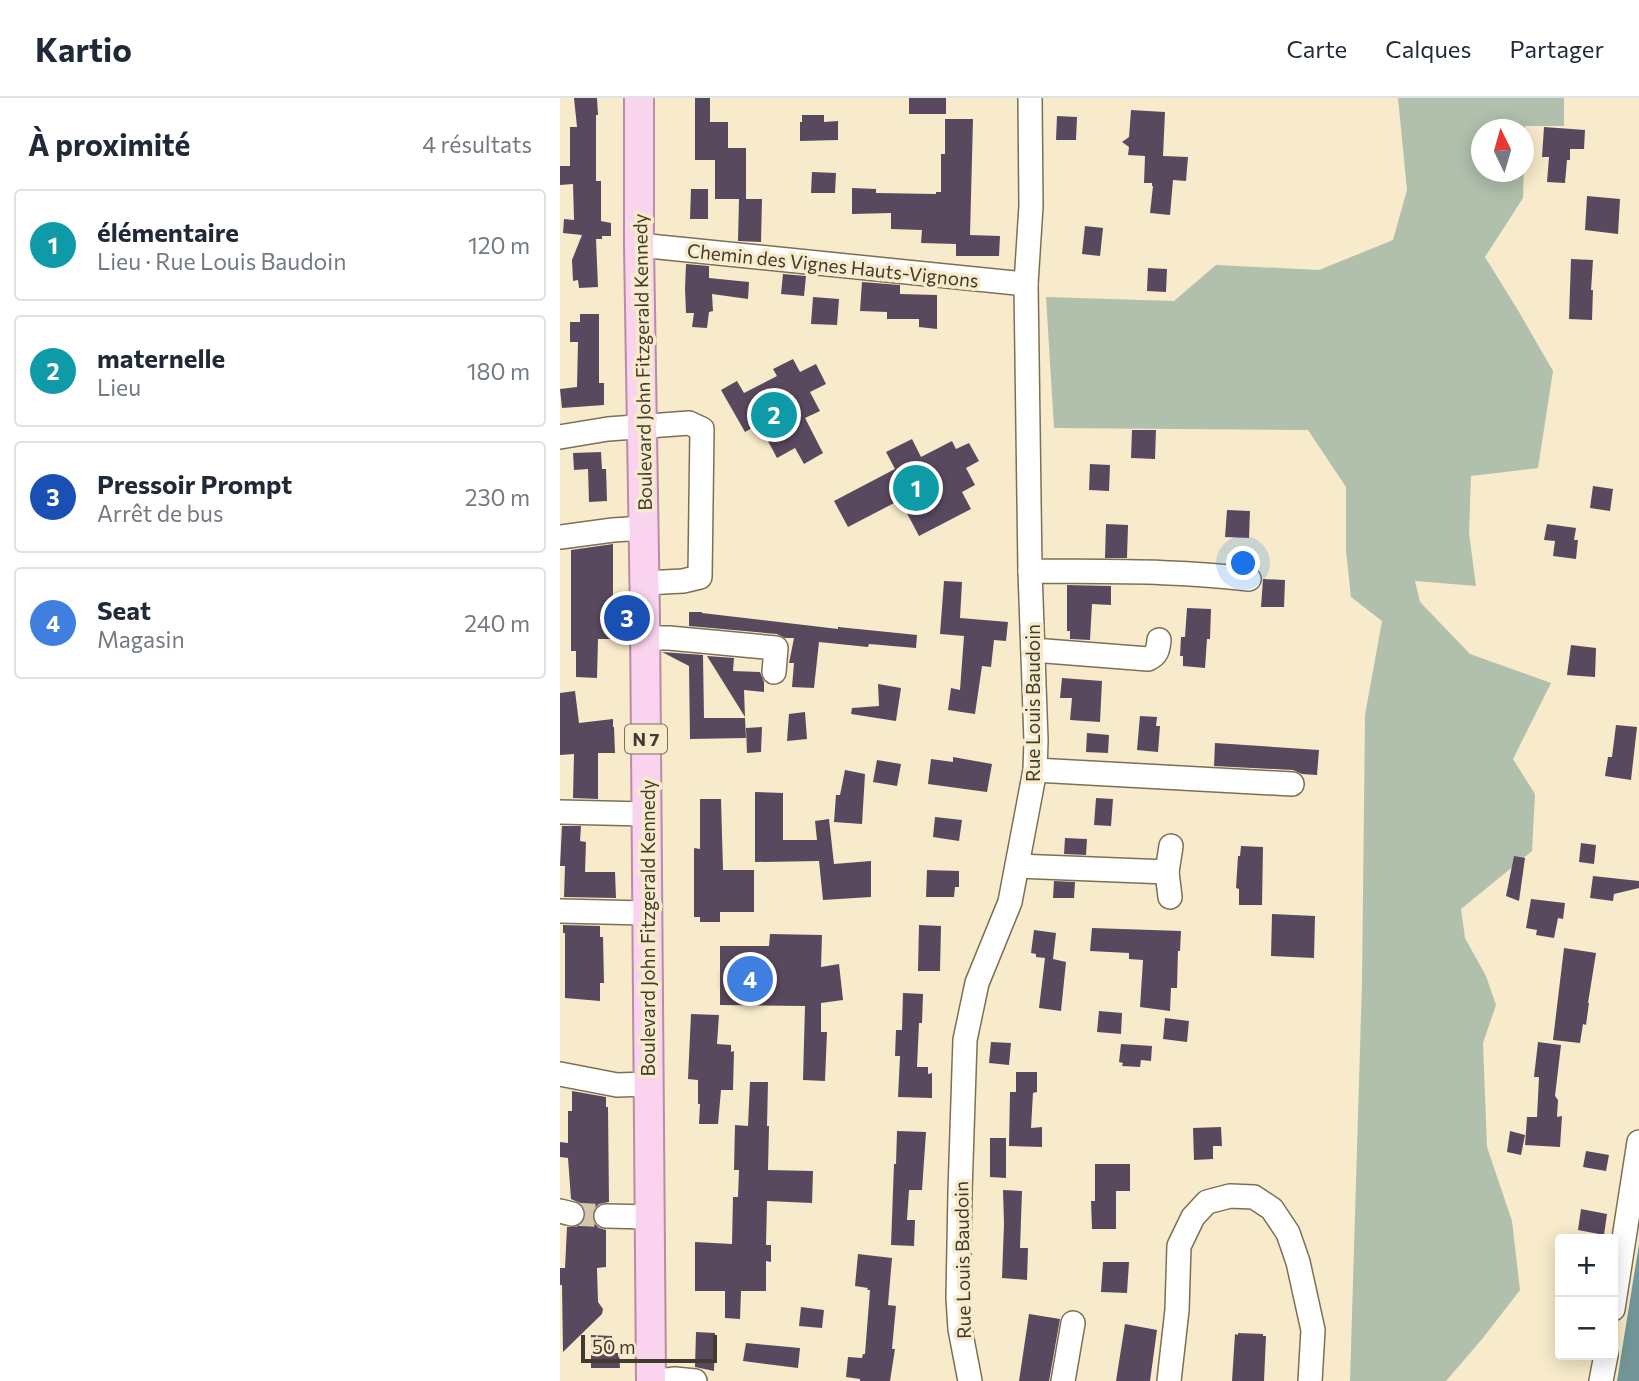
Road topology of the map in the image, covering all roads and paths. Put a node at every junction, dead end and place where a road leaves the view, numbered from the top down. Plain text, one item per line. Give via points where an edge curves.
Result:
1 (639, 98) edge
2 (1030, 98) edge
3 (639, 246) junction
4 (1026, 284) junction
5 (642, 426) junction
6 (560, 437) edge
7 (644, 528) junction
8 (560, 537) edge
9 (1030, 571) junction
10 (1249, 579) dead end
11 (645, 583) junction
12 (645, 638) junction
13 (1159, 640) dead end
14 (1033, 650) junction
15 (774, 672) dead end
16 (1035, 770) junction
17 (1292, 784) dead end
18 (560, 812) edge
19 (646, 814) junction
20 (1171, 846) dead end
21 (1017, 866) junction
22 (1167, 872) junction
23 (1170, 897) dead end
24 (560, 911) edge
25 (646, 914) junction
26 (560, 1074) edge
27 (648, 1084) junction
28 (1639, 1142) edge
29 (606, 1216) tunnel mouth
30 (650, 1217) junction
31 (1615, 1297) edge
32 (1073, 1322) dead end
33 (1605, 1360) edge
34 (1311, 1372) edge
35 (651, 1381) edge
36 (658, 1381) edge
37 (695, 1381) edge
38 (970, 1381) edge
39 (1063, 1381) edge
40 (1169, 1381) edge
41 (1601, 1381) edge

1 - 3 main road, Boulevard John Fitzgerald Kennedy / N 7
2 - 4 street, Rue Louis Baudoin
3 - 4 street, Chemin des Vignes Hauts-Vignons
3 - 5 main road, Boulevard John Fitzgerald Kennedy / N 7
4 - 9 street, Rue Louis Baudoin
5 - 6 street
5 - 7 main road, Boulevard John Fitzgerald Kennedy / N 7
5 - 11 street via 689,424 702,429 700,577
7 - 8 street
7 - 11 main road, Boulevard John Fitzgerald Kennedy / N 7
9 - 10 street
9 - 14 street, Rue Louis Baudoin
11 - 12 main road, Boulevard John Fitzgerald Kennedy / N 7
12 - 15 street via 775,648
12 - 19 main road, Boulevard John Fitzgerald Kennedy / N 7
13 - 14 street via 1155,656 1148,659
14 - 16 street, Rue Louis Baudoin
16 - 17 street
16 - 21 street, Rue Louis Baudoin
18 - 19 street
19 - 25 main road, Boulevard John Fitzgerald Kennedy / N 7
20 - 22 street
21 - 22 street
21 - 38 street, Rue Louis Baudoin via 1010,902 977,983 965,1040 958,1298
22 - 23 street
24 - 25 street
25 - 27 main road, Boulevard John Fitzgerald Kennedy / N 7
26 - 27 street via 617,1085
27 - 30 main road, Boulevard John Fitzgerald Kennedy / N 7
28 - 31 street
29 - 30 street
30 - 35 main road, Boulevard John Fitzgerald Kennedy / N 7
32 - 39 street
33 - 41 street
34 - 40 street via 1311,1314 1287,1233 1272,1209 1254,1197 1230,1196 1207,1202 1193,1217 1179,1246
36 - 37 street

